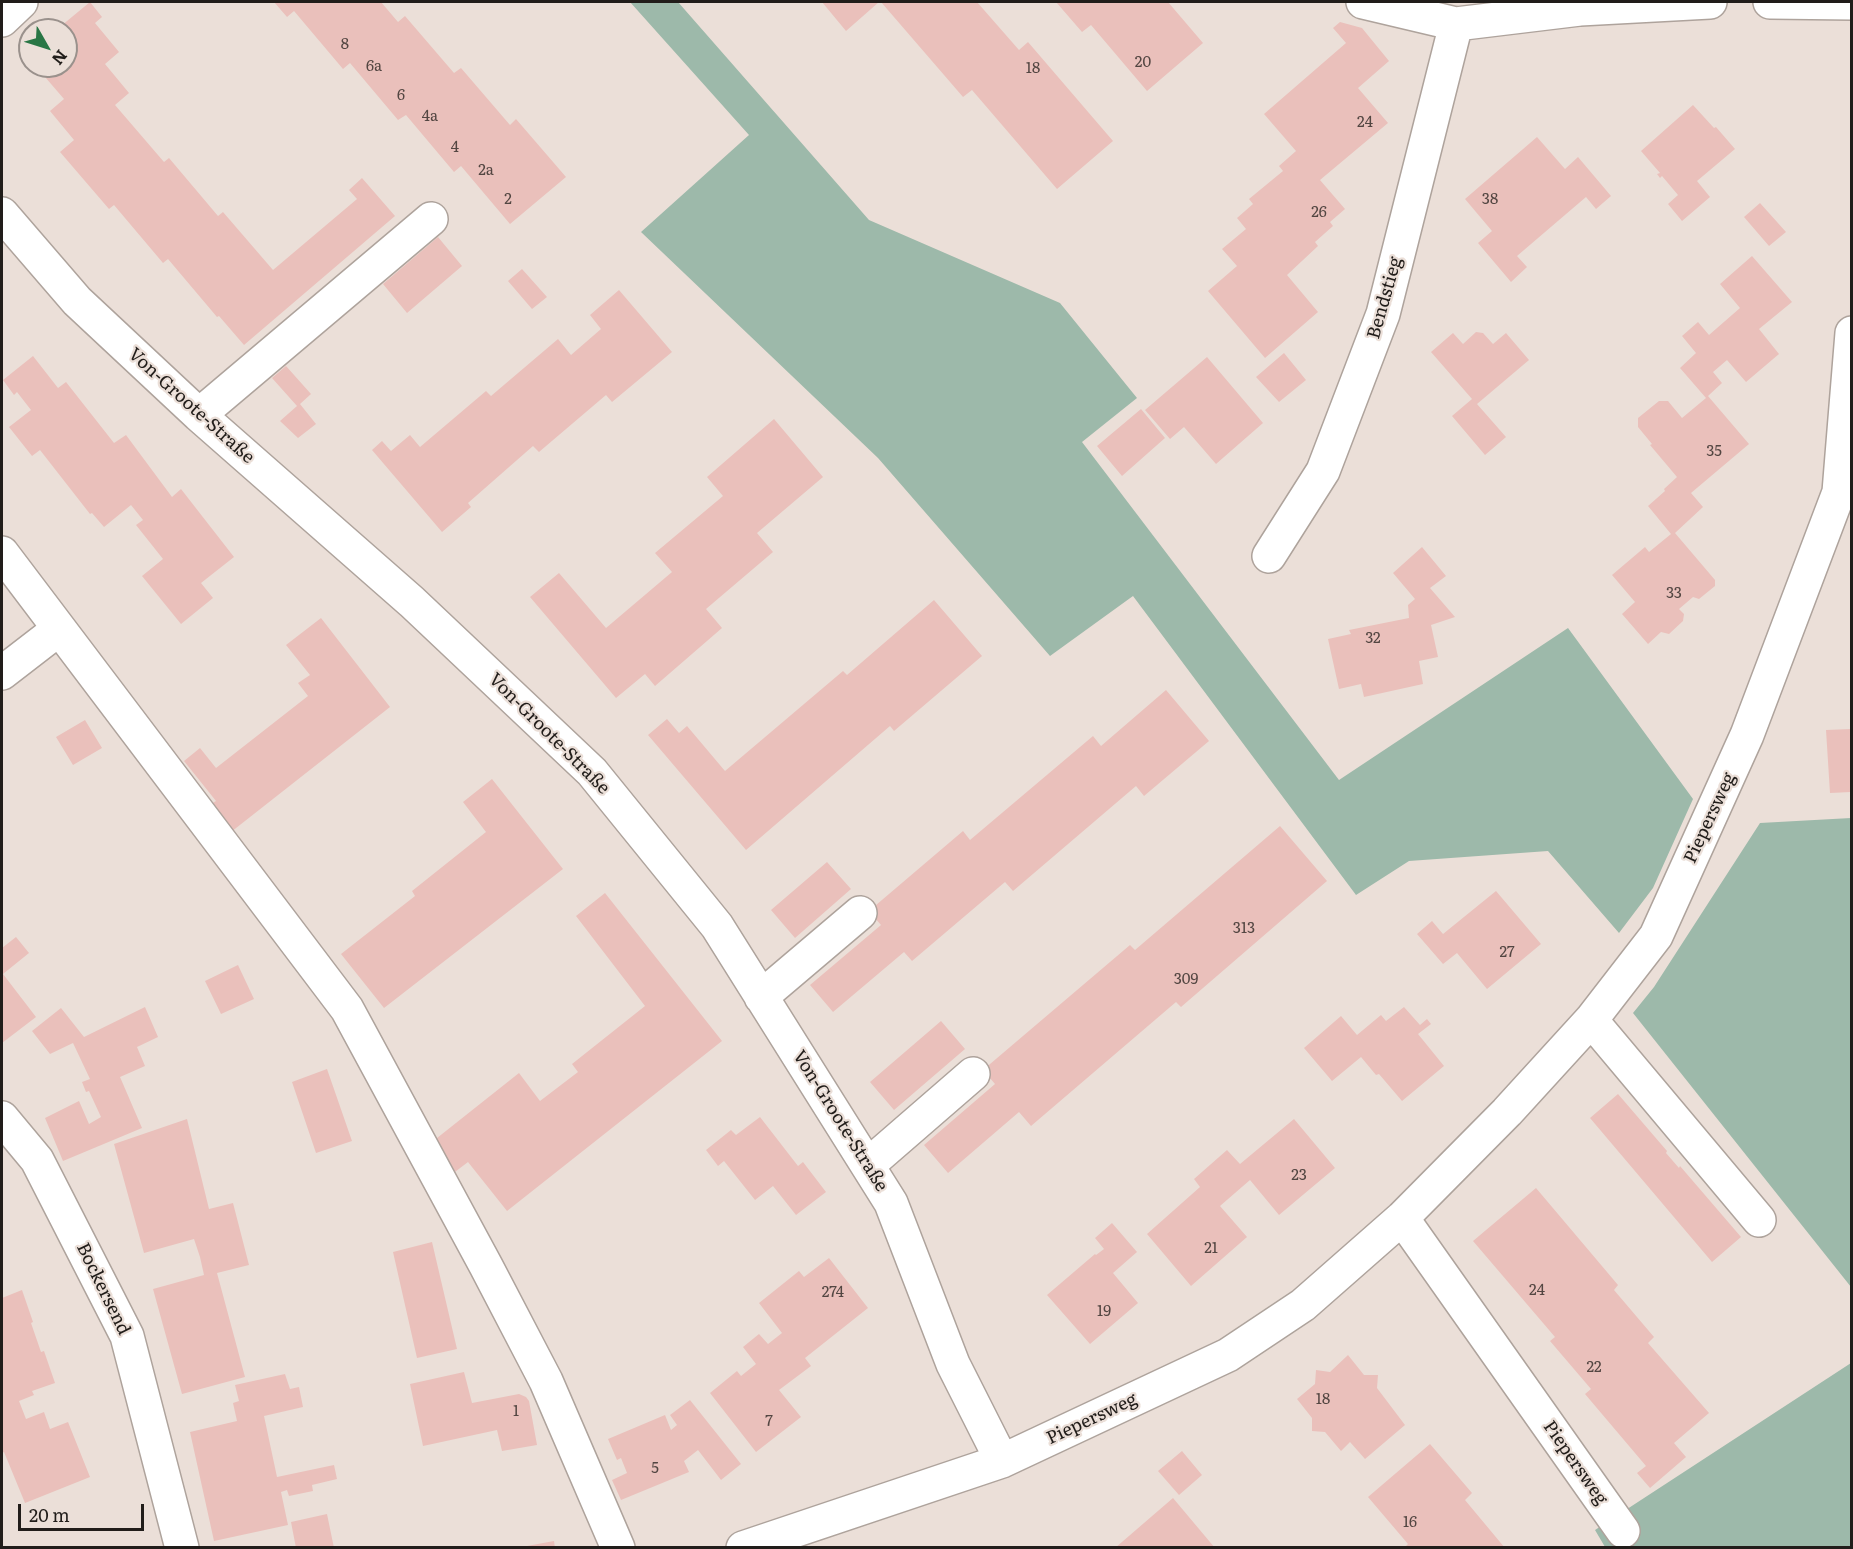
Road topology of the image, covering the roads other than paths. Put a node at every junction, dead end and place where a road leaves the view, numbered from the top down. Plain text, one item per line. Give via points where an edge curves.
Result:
1 (21, 2) edge
2 (1363, 2) edge
3 (1710, 2) edge
4 (1770, 2) edge
5 (1851, 3) edge
6 (2, 20) edge
7 (1456, 24) junction
8 (2, 214) edge
9 (431, 219) dead end
10 (1851, 333) edge
11 (199, 415) junction
12 (2, 553) edge
13 (1269, 556) dead end
14 (59, 629) junction
15 (2, 673) edge
16 (860, 913) dead end
17 (761, 997) junction
18 (1591, 1020) junction
19 (972, 1074) dead end
20 (2, 1118) edge
21 (868, 1165) junction
22 (1402, 1218) junction
23 (1759, 1220) dead end
24 (1002, 1461) junction
25 (1623, 1531) dead end
26 (182, 1548) edge
27 (618, 1548) edge
28 (743, 1548) edge

1 - 6 street
2 - 7 street
3 - 7 street via 1580,9
4 - 5 street
7 - 13 street, Bendstieg via 1383,314 1323,471
8 - 11 street, Von-Groote-Straße via 77,301
9 - 11 street
10 - 18 street, Piepersweg via 1839,492 1760,702 1656,936
11 - 17 street, Von-Groote-Straße via 412,602 592,772 717,926
12 - 14 street
14 - 15 street
14 - 27 street via 347,1009 546,1381
16 - 17 street
17 - 21 street, Von-Groote-Straße
18 - 22 street, Piepersweg
18 - 23 street
19 - 21 street
20 - 26 street, Bockersend via 37,1160 127,1336
21 - 24 street, Von-Groote-Straße via 891,1203 953,1364
22 - 24 street, Piepersweg via 1303,1305 1228,1355
22 - 25 street, Piepersweg
24 - 28 street, Piepersweg

